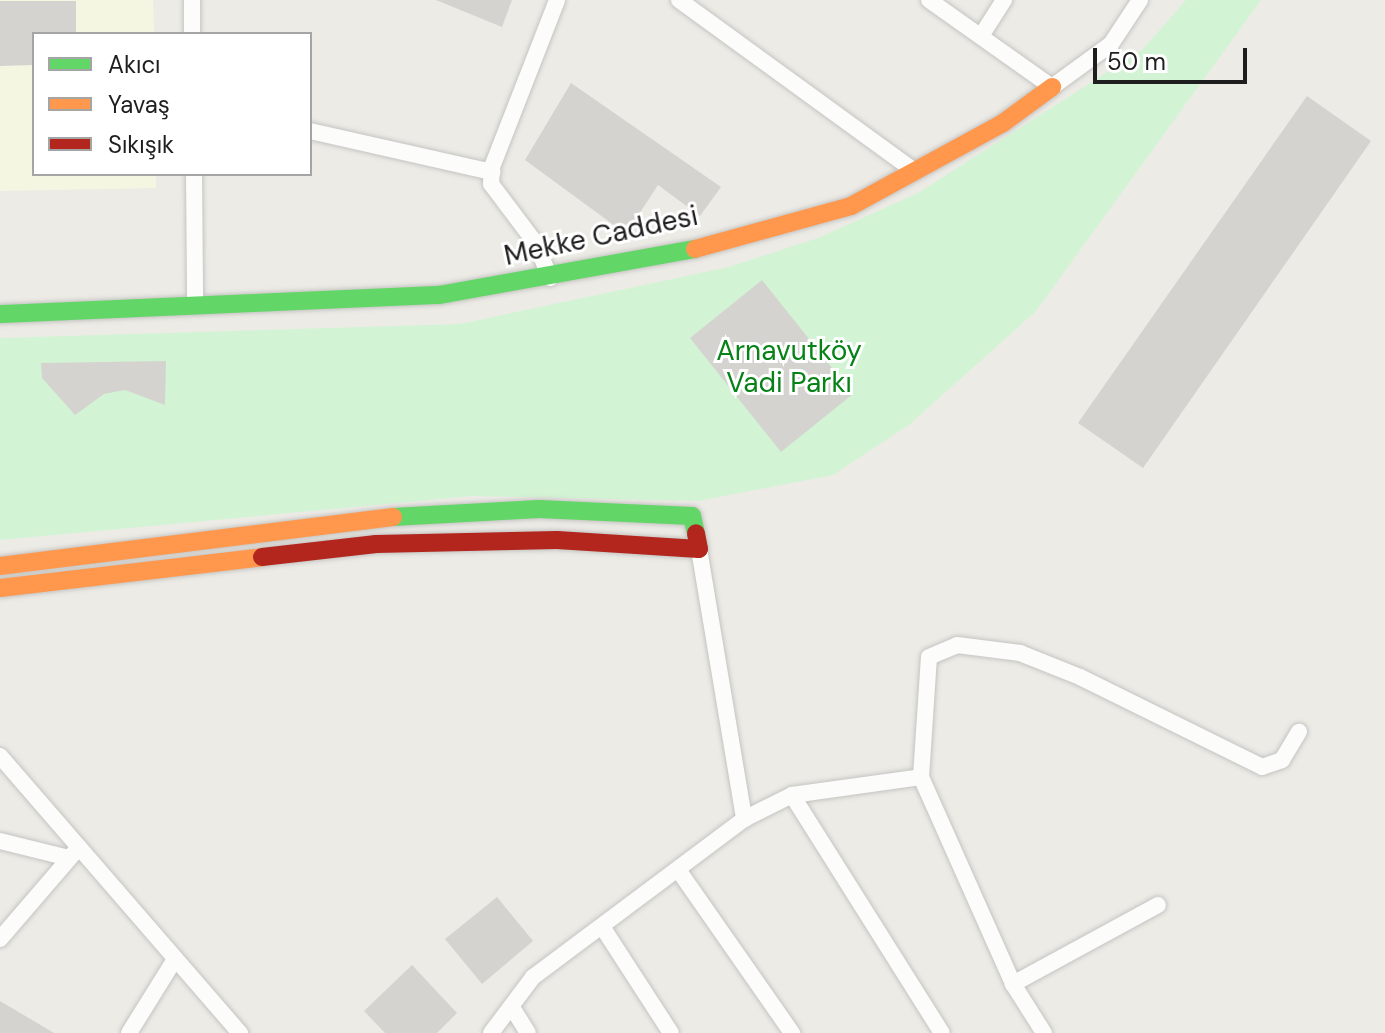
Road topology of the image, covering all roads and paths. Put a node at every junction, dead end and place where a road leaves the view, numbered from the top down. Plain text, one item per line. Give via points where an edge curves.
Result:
1 (192, 0) edge
2 (557, 0) edge
3 (679, 0) edge
4 (929, 0) edge
5 (1004, 0) edge
6 (1140, 0) edge
7 (192, 32) edge
8 (981, 36) junction
9 (1052, 87) junction
10 (312, 131) edge
11 (914, 171) junction
12 (492, 172) junction
13 (194, 176) edge
14 (550, 278) junction
15 (195, 301) junction
16 (0, 314) edge
17 (699, 549) junction
18 (0, 566) edge
19 (0, 588) edge
20 (1299, 732) dead end
21 (0, 756) edge
22 (921, 777) junction
23 (792, 795) junction
24 (744, 819) junction
25 (0, 841) edge
26 (74, 853) junction
27 (679, 871) junction
28 (1158, 905) dead end
29 (603, 928) junction
30 (0, 939) edge
31 (175, 959) junction
32 (1013, 984) junction
33 (513, 1009) junction
34 (129, 1033) edge
35 (240, 1033) edge
36 (491, 1033) edge
37 (528, 1033) edge
38 (671, 1033) edge
39 (792, 1033) edge
40 (942, 1033) edge
41 (1044, 1033) edge

1 - 7 street
2 - 12 street
3 - 11 street
4 - 8 street
5 - 8 street
6 - 9 street, Mekke Caddesi via 1111,44
8 - 9 street
9 - 11 main road, Mekke Caddesi
10 - 12 street
11 - 14 main road, Mekke Caddesi via 851,206 667,257
12 - 14 street via 491,184 537,245
13 - 15 street
14 - 15 main road, Mekke Caddesi via 439,295
15 - 16 main road, Mekke Caddesi
17 - 18 main road via 692,516 539,509 392,517
17 - 19 main road via 557,540 376,544
17 - 24 street
20 - 22 street via 1282,760 1262,767 1020,653 957,645 929,657
21 - 26 street
22 - 23 street
22 - 32 street
23 - 24 street
23 - 40 street
24 - 27 street
25 - 26 street
26 - 30 street
26 - 31 street
27 - 29 street
27 - 39 street
28 - 32 street
29 - 33 street via 533,977
29 - 38 street
31 - 34 street
31 - 35 street
32 - 41 street
33 - 36 street
33 - 37 street

